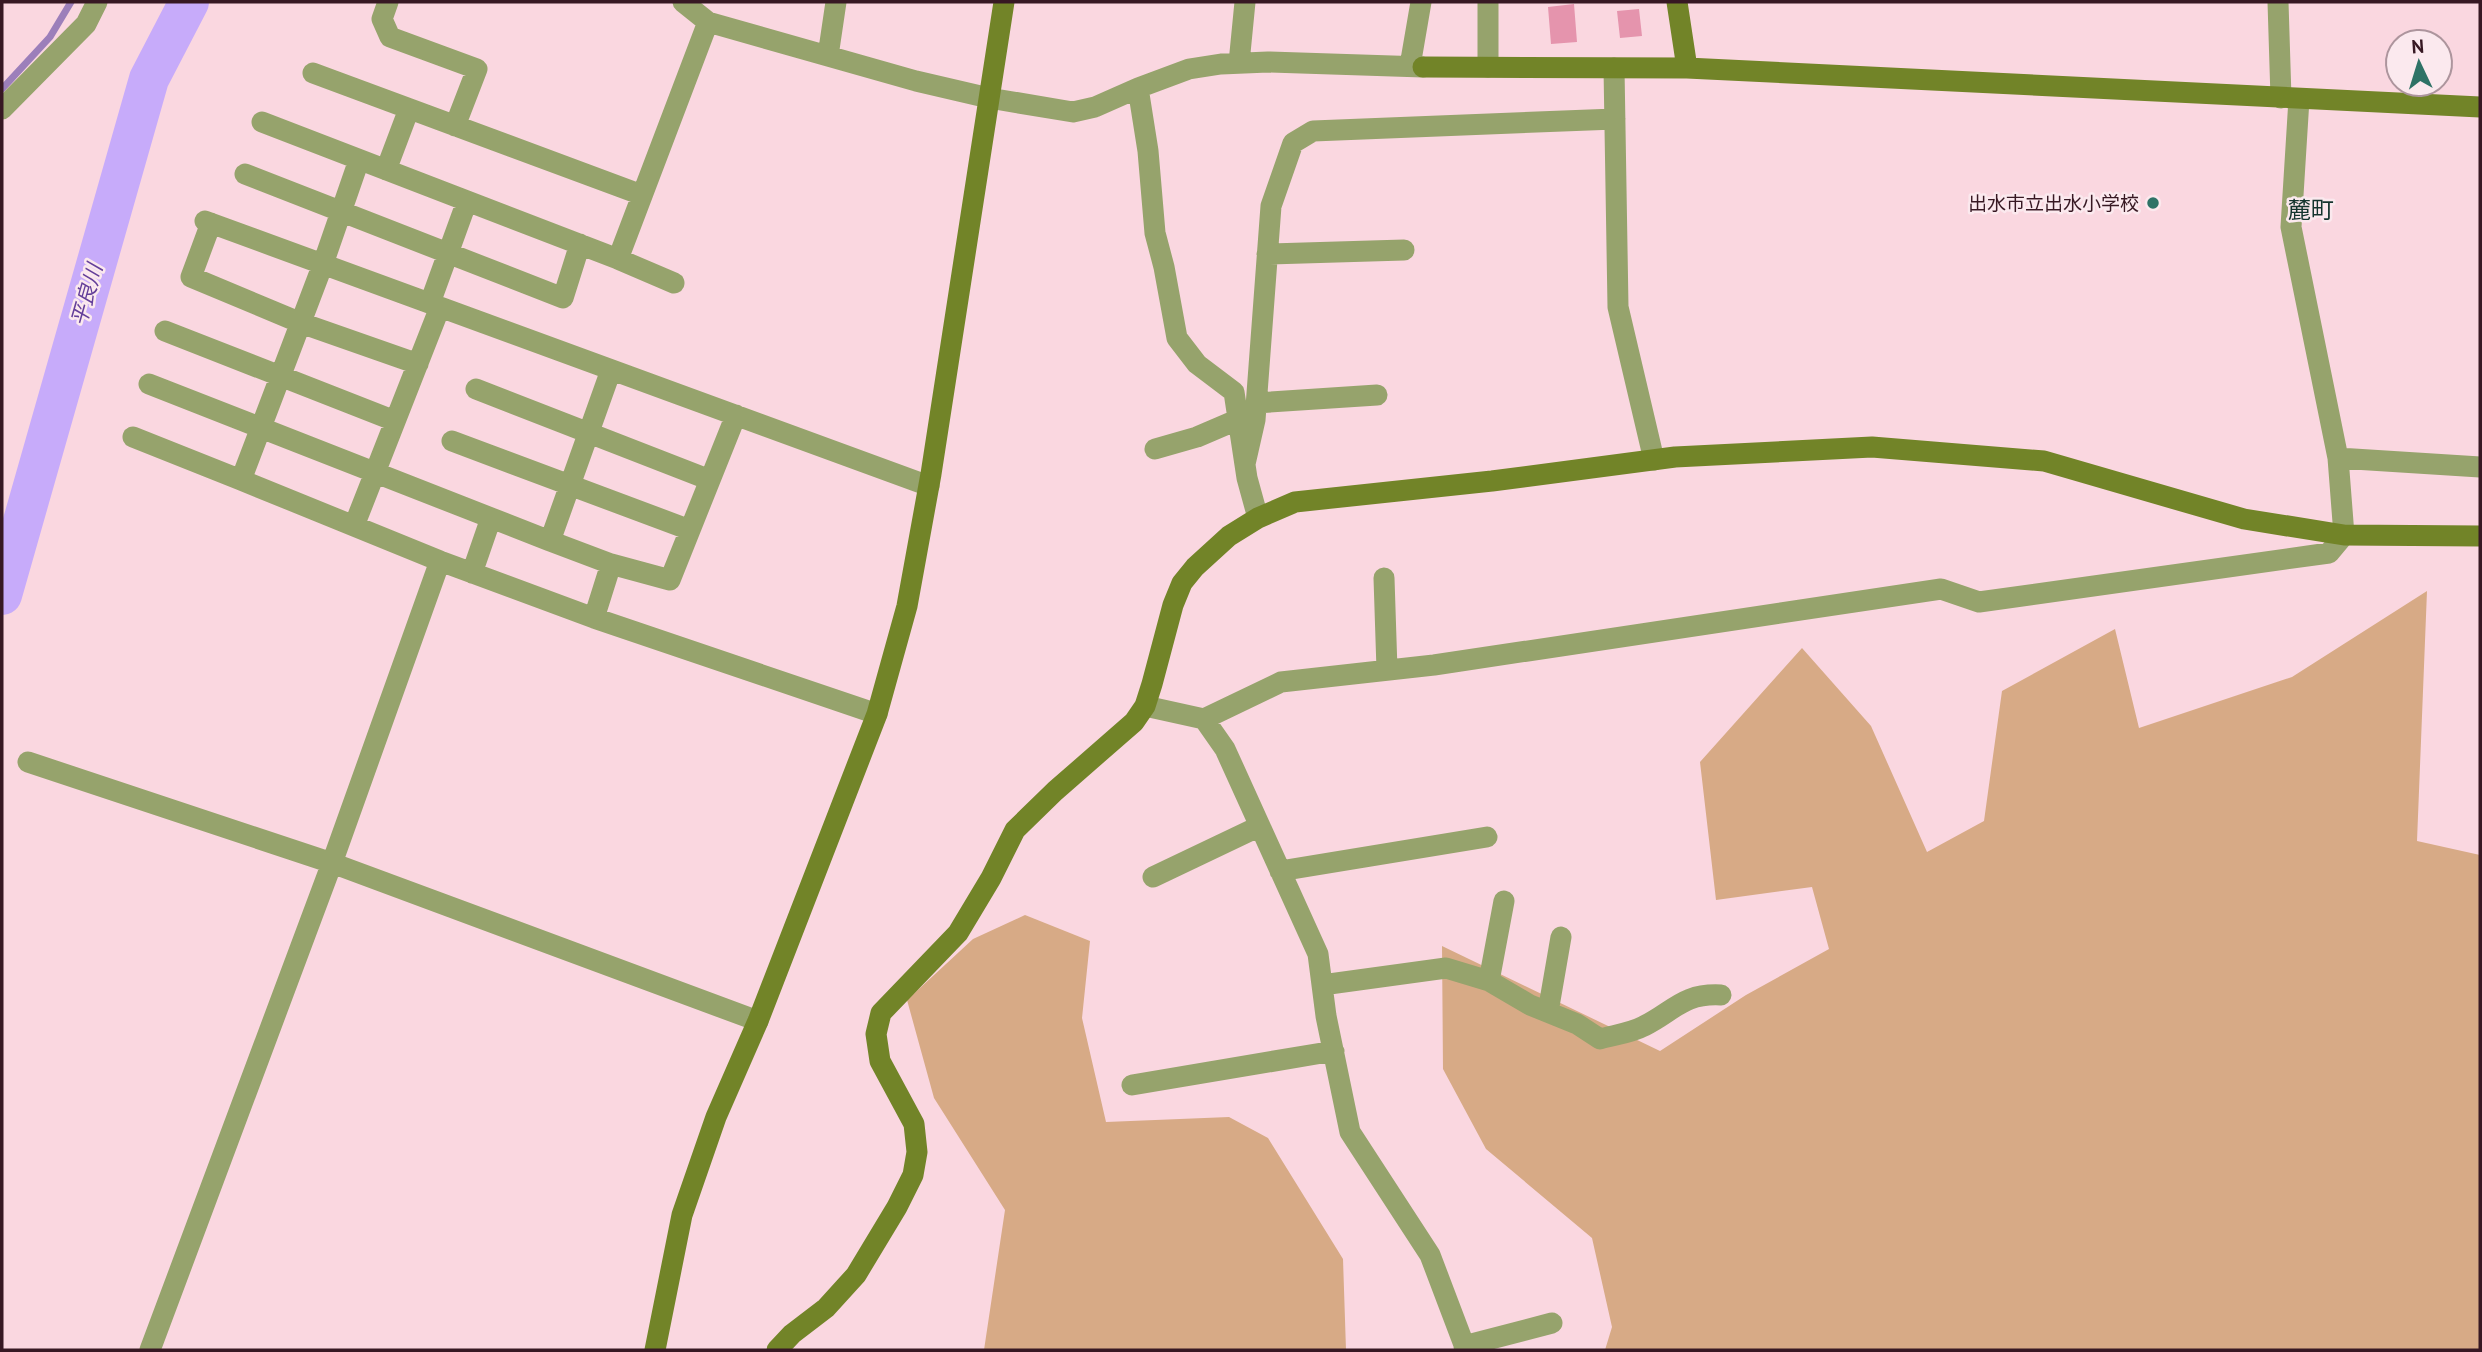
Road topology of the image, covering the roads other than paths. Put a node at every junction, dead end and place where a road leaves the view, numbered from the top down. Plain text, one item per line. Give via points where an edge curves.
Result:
1 (97, 2) edge
2 (388, 2) edge
3 (683, 2) edge
4 (836, 2) edge
5 (1004, 2) edge
6 (1245, 2) edge
7 (1421, 2) edge
8 (1488, 2) edge
9 (1677, 2) edge
10 (2278, 2) edge
11 (708, 22) junction
12 (828, 56) junction
13 (1239, 63) junction
14 (1417, 67) junction
15 (1488, 67) junction
16 (1614, 68) junction
17 (1686, 68) junction
18 (313, 73) dead end
19 (1138, 88) junction
20 (989, 98) junction
21 (2290, 98) junction
22 (2480, 107) edge
23 (409, 108) junction
24 (2, 109) edge
25 (1615, 119) junction
26 (262, 122) dead end
27 (456, 126) junction
28 (359, 160) junction
29 (386, 170) junction
30 (245, 174) dead end
31 (642, 195) junction
32 (467, 201) junction
33 (341, 212) junction
34 (580, 244) junction
35 (1405, 250) dead end
36 (448, 253) junction
37 (1267, 254) junction
38 (618, 259) junction
39 (323, 264) junction
40 (674, 283) dead end
41 (435, 305) junction
42 (301, 323) junction
43 (165, 331) dead end
44 (418, 365) junction
45 (611, 370) junction
46 (281, 376) junction
47 (149, 384) dead end
48 (476, 389) dead end
49 (1377, 395) dead end
50 (1256, 403) junction
51 (736, 415) junction
52 (1239, 419) junction
53 (395, 421) junction
54 (261, 428) junction
55 (589, 433) junction
56 (134, 437) dead end
57 (452, 441) dead end
58 (1155, 449) dead end
59 (2338, 458) junction
60 (1654, 460) junction
61 (1245, 464) junction
62 (2480, 467) edge
63 (375, 472) junction
64 (241, 480) junction
65 (710, 480) junction
66 (570, 485) junction
67 (929, 486) junction
68 (491, 518) junction
69 (1258, 518) junction
70 (354, 526) junction
71 (690, 530) junction
72 (2344, 535) junction
73 (2480, 536) edge
74 (550, 541) junction
75 (439, 561) junction
76 (611, 564) junction
77 (472, 573) junction
78 (1384, 578) dead end
79 (594, 618) junction
80 (1387, 670) junction
81 (1145, 706) junction
82 (877, 714) junction
83 (1205, 719) junction
84 (28, 762) dead end
85 (1260, 826) junction
86 (1487, 836) dead end
87 (332, 863) junction
88 (1280, 871) junction
89 (1153, 877) dead end
90 (1504, 901) dead end
91 (1561, 937) dead end
92 (1489, 981) junction
93 (1322, 985) junction
94 (1721, 995) dead end
95 (1548, 1012) junction
96 (758, 1021) junction
97 (1334, 1051) junction
98 (1132, 1085) dead end
99 (1552, 1323) dead end
100 (1465, 1348) edge
101 (150, 1350) edge
102 (655, 1350) edge
103 (777, 1350) edge

1 - 24 street via 86,23
2 - 27 street via 382,19 390,37 477,69
3 - 11 street
4 - 12 street
5 - 20 street
6 - 13 street
7 - 14 street
8 - 15 street
9 - 17 street
10 - 21 street
11 - 12 street
11 - 31 street
12 - 20 street
13 - 14 street
13 - 19 street via 1189,69
14 - 15 street
15 - 16 street
16 - 17 street
16 - 25 street
17 - 21 street
18 - 23 street
19 - 20 street via 1095,107 1073,111
19 - 52 street via 1154,233 1177,338 1197,364 1234,392
20 - 67 street
21 - 22 street
21 - 59 street via 2291,227
23 - 27 street
23 - 29 street
25 - 37 street via 1313,131 1293,143 1271,206
25 - 60 street via 1618,307
26 - 28 street
27 - 31 street
28 - 29 street
28 - 33 street
29 - 32 street
30 - 33 street
31 - 38 street
32 - 34 street
32 - 36 street
33 - 36 street
33 - 39 street
34 - 36 street via 563,298
34 - 38 street
35 - 37 street
36 - 41 street
37 - 50 street
38 - 40 street
39 - 41 street
39 - 42 street
39 - 42 street via 208,222 191,277
41 - 44 street
41 - 45 street
42 - 44 street
42 - 46 street
43 - 46 street
44 - 53 street
45 - 51 street
45 - 55 street
46 - 53 street
46 - 54 street
47 - 54 street
48 - 55 street
49 - 50 street
50 - 61 street
51 - 65 street
51 - 67 street
52 - 58 street
52 - 61 street
53 - 63 street
54 - 63 street
54 - 64 street
55 - 65 street
55 - 66 street
56 - 64 street
57 - 66 street
59 - 62 street
59 - 72 street
60 - 69 street via 1295,502
60 - 72 street via 1872,447 2044,461 2244,519
61 - 69 street
63 - 68 street
63 - 70 street
64 - 70 street
65 - 71 street
66 - 71 street
66 - 74 street
67 - 82 street via 907,606
68 - 74 street
68 - 77 street
69 - 81 street via 1229,536 1182,583
70 - 75 street
71 - 76 street via 670,580
72 - 73 street
72 - 80 street via 2329,552 1979,602 1941,589
74 - 76 street
75 - 77 street
75 - 87 street
76 - 79 street
77 - 79 street
78 - 80 street
79 - 82 street
80 - 83 street via 1281,682
81 - 83 street
81 - 103 street via 1134,722 1015,830 958,933 881,1013 877,1034 880,1060 914,1124 918,1152 913,1175 856,1275
82 - 96 street
83 - 85 street via 1225,749
84 - 87 street
85 - 88 street
85 - 89 street
86 - 88 street
87 - 96 street
87 - 101 street
88 - 93 street via 1318,954
90 - 92 street
91 - 95 street
92 - 93 street via 1446,968
92 - 95 street
93 - 97 street
94 - 95 street via 1703,994 1674,1005 1643,1027 1600,1040
96 - 102 street via 716,1117 682,1215
97 - 98 street
97 - 100 street via 1350,1132 1430,1255
99 - 100 street

